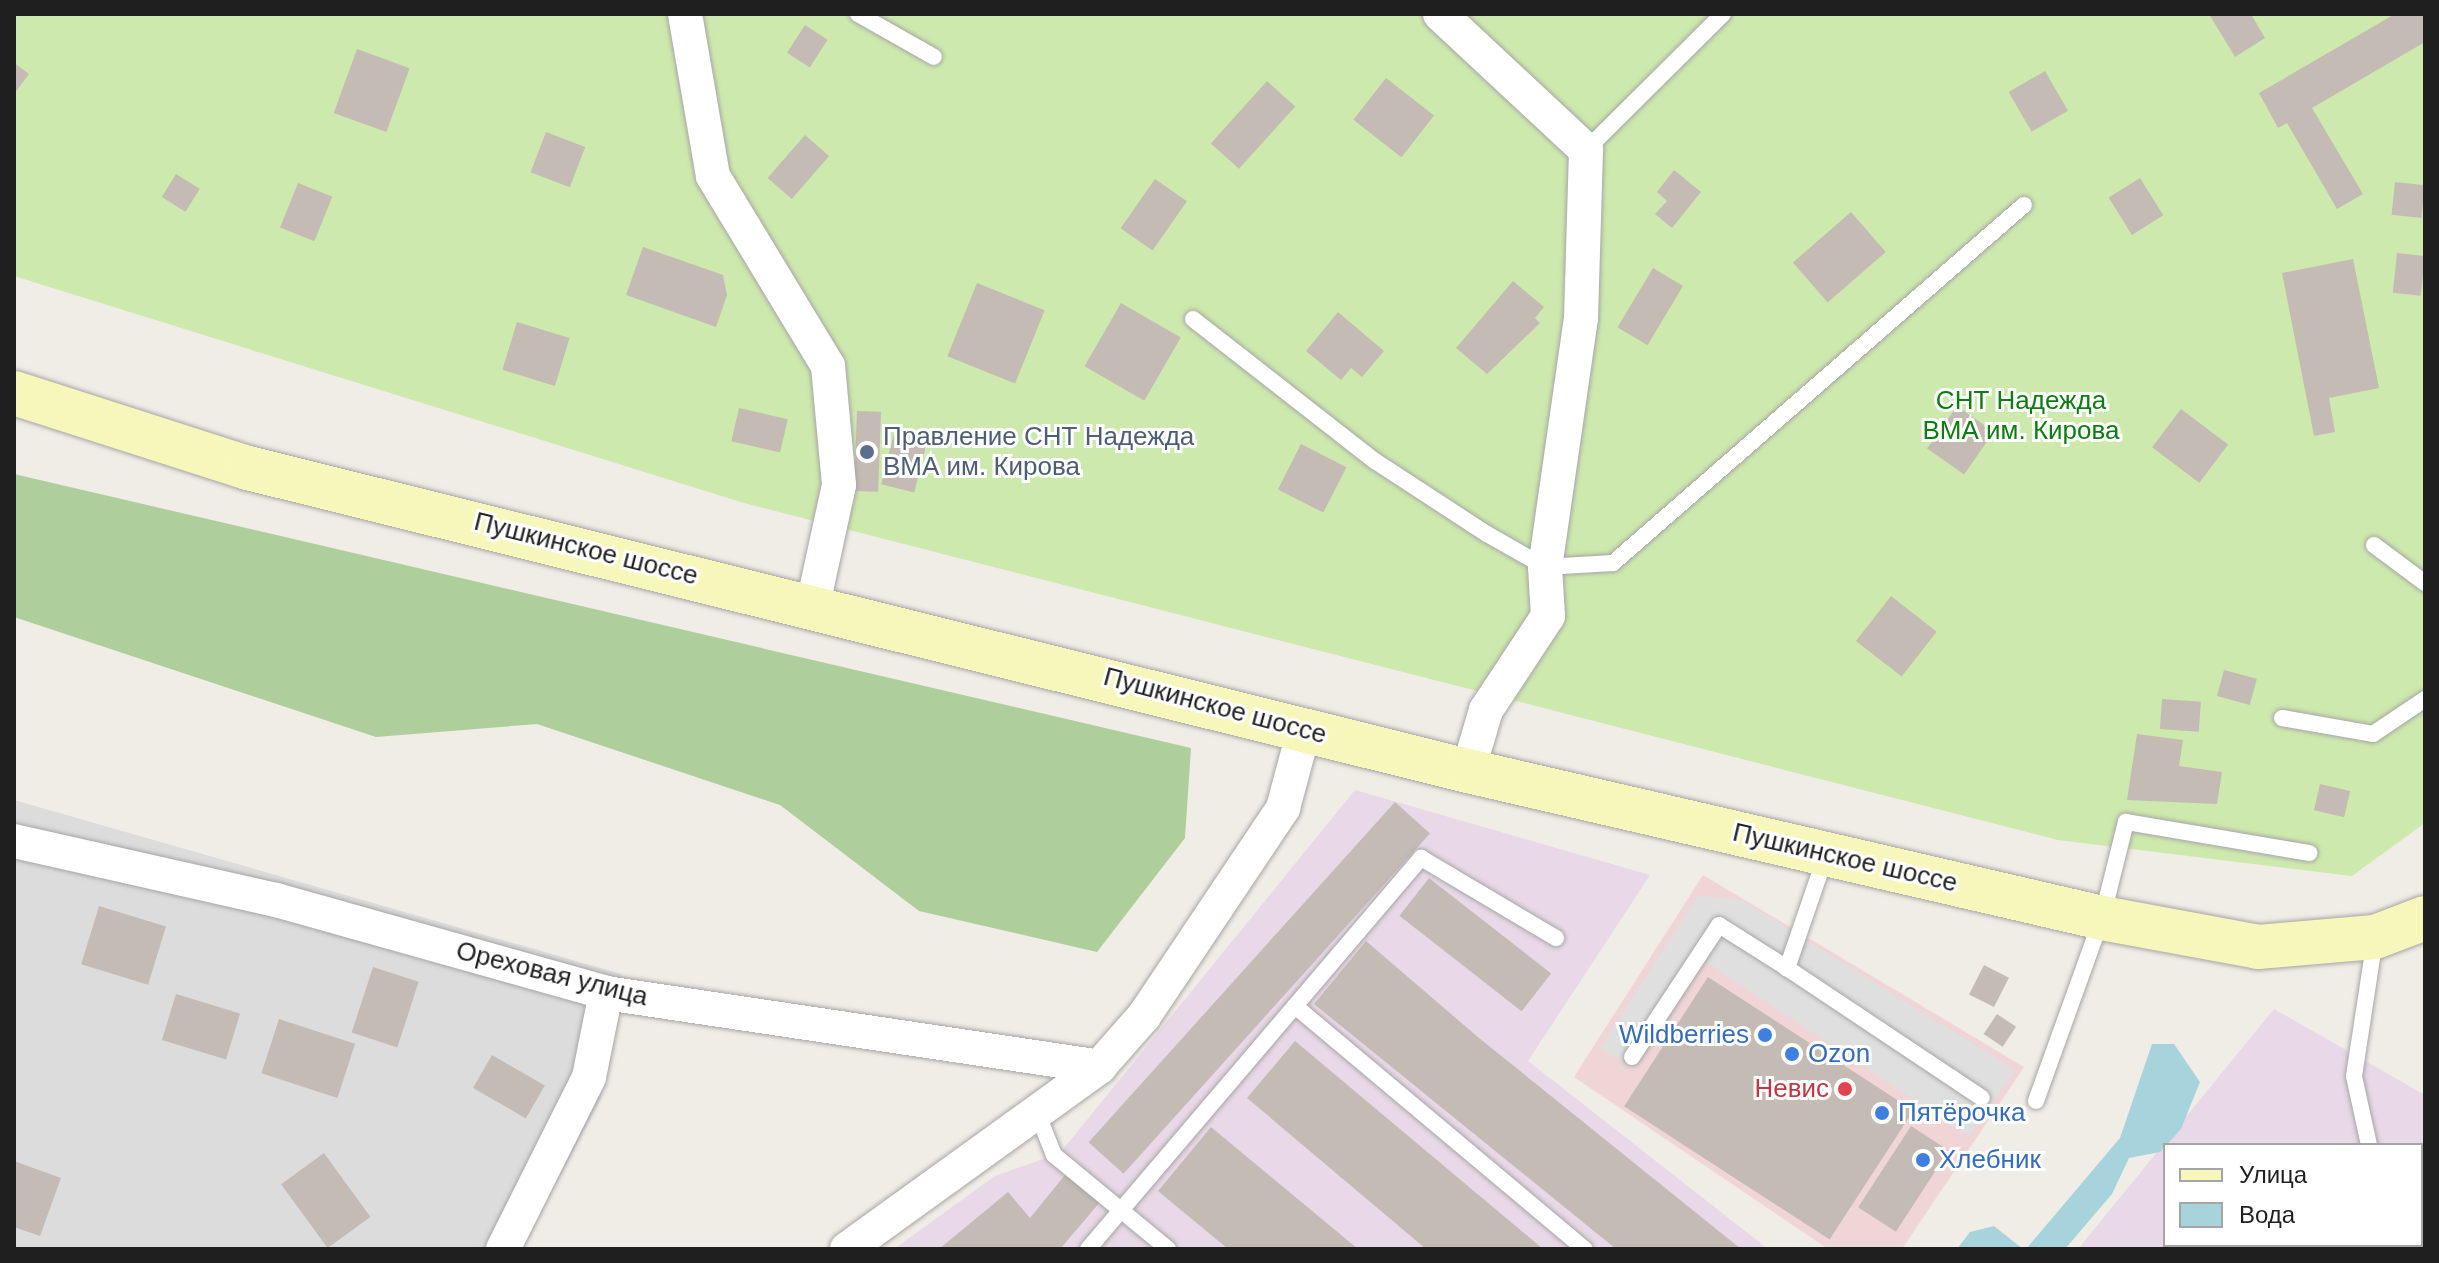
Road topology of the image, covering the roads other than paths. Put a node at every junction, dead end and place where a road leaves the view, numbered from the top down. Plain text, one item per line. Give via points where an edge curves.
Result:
1 (685, 14) edge
2 (858, 14) edge
3 (1440, 14) edge
4 (1723, 14) edge
5 (934, 57) dead end
6 (1586, 150) junction
7 (2024, 205) dead end
8 (1193, 319) dead end
9 (14, 393) edge
10 (2374, 545) dead end
11 (1545, 567) junction
12 (2425, 583) edge
13 (813, 604) junction
14 (2425, 699) edge
15 (2282, 718) dead end
16 (1304, 730) junction
17 (1468, 771) junction
18 (14, 841) edge
19 (1827, 853) junction
20 (2309, 853) dead end
21 (2102, 918) junction
22 (2425, 918) edge
23 (2375, 937) junction
24 (1556, 938) dead end
25 (1787, 968) junction
26 (606, 993) junction
27 (1295, 1006) junction
28 (1632, 1057) dead end
29 (1099, 1067) junction
30 (1982, 1098) dead end
31 (2036, 1101) dead end
32 (1038, 1115) junction
33 (2369, 1143) edge
34 (1121, 1210) junction
35 (503, 1249) edge
36 (847, 1249) edge
37 (1088, 1249) edge
38 (1168, 1249) edge
39 (1585, 1249) edge

1 - 13 street via 713,176 828,366 839,485
2 - 5 lane
3 - 6 street
4 - 6 lane
6 - 11 street via 1581,318
7 - 11 lane via 1613,563
8 - 11 lane via 1375,461
9 - 13 main road, Пушкинское шоссе via 248,468
10 - 12 lane
11 - 17 street via 1548,616 1486,710
13 - 16 main road, Пушкинское шоссе
14 - 15 lane via 2373,734
16 - 17 main road, Пушкинское шоссе
16 - 29 street via 1283,808 1186,963
17 - 19 main road, Пушкинское шоссе
18 - 26 street, Ореховая улица via 276,900
19 - 21 main road, Пушкинское шоссе
19 - 25 lane
20 - 21 lane via 2126,822
21 - 23 main road, Пушкинское шоссе via 2258,947
21 - 31 lane
22 - 23 main road, Пушкинское шоссе
23 - 33 lane via 2354,1076
24 - 27 lane via 1421,858
25 - 28 lane via 1719,925
25 - 30 lane
26 - 29 street, Ореховая улица
26 - 35 street via 589,1077
27 - 34 lane
27 - 39 lane
29 - 32 street
32 - 34 lane via 1054,1155
32 - 36 street
34 - 37 lane
34 - 38 lane

